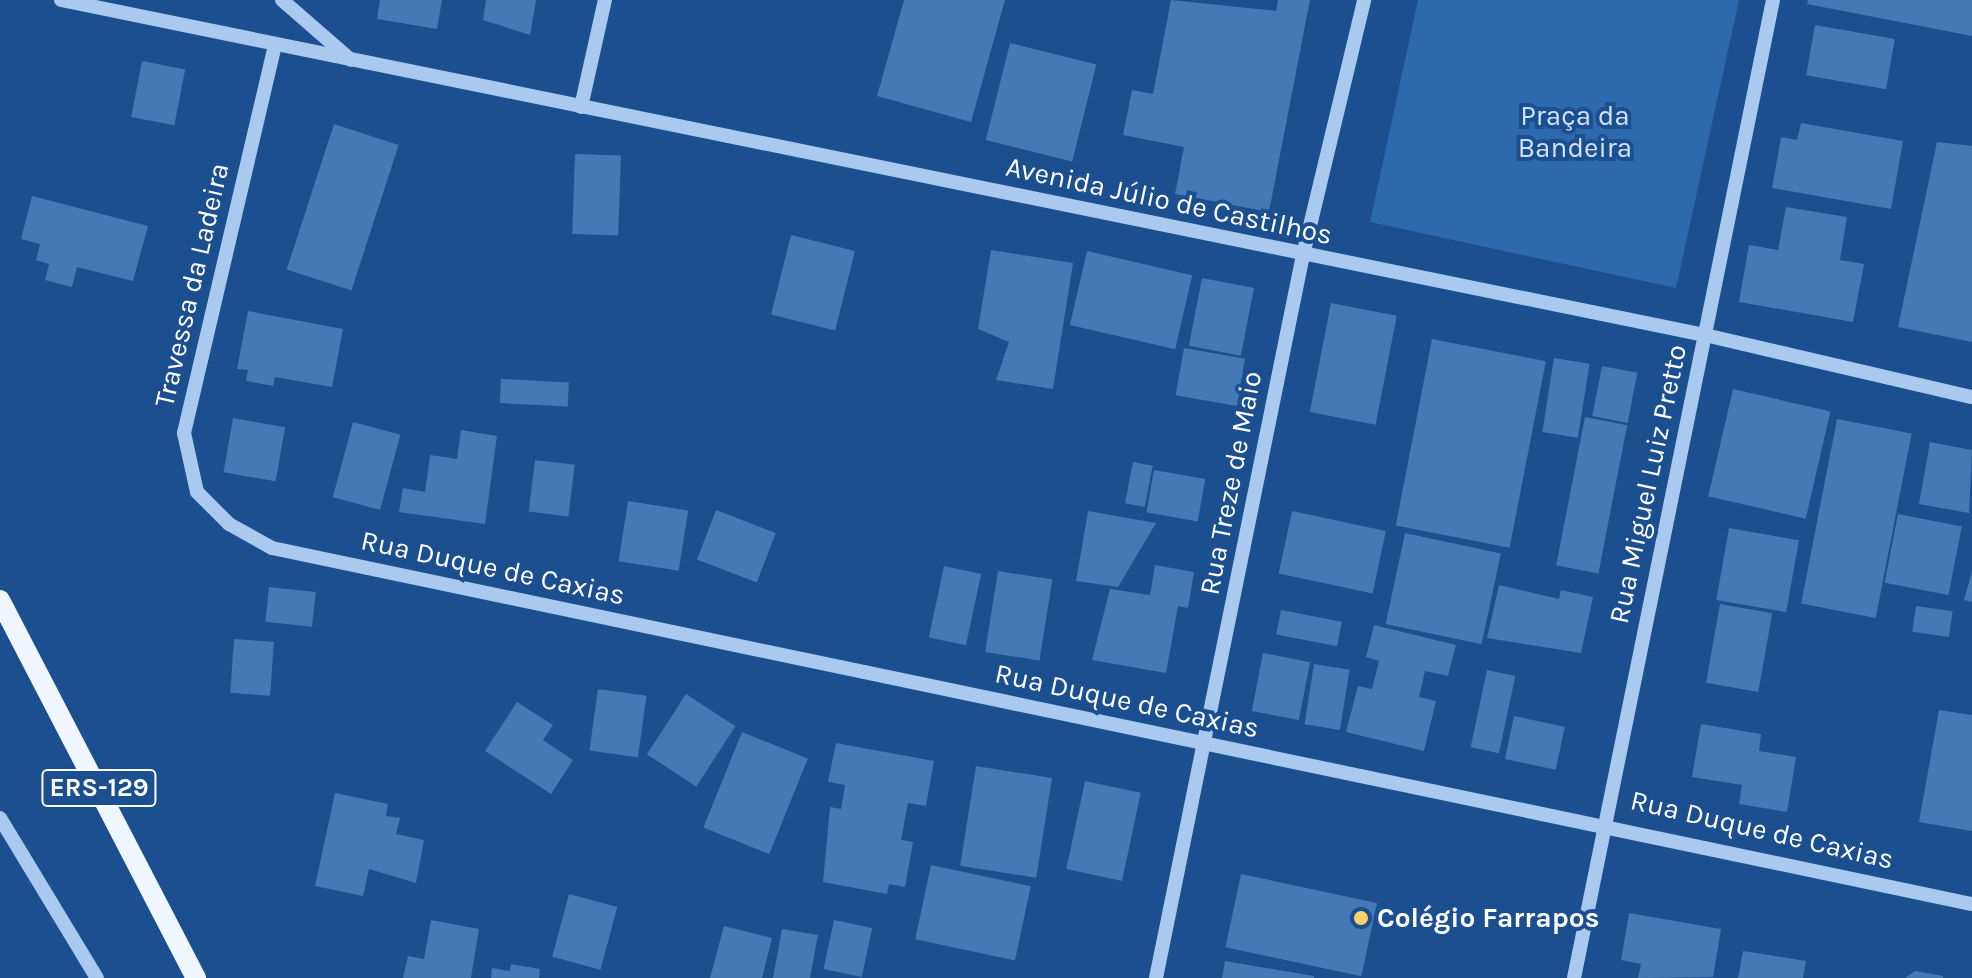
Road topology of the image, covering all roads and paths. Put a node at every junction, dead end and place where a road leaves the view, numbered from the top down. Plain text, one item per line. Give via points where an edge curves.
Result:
1 (61, 0) edge
2 (282, 0) edge
3 (605, 0) edge
4 (1364, 0) edge
5 (1773, 0) edge
6 (275, 45) junction
7 (354, 63) junction
8 (581, 107) junction
9 (1303, 255) junction
10 (1705, 335) junction
11 (1972, 397) edge
12 (272, 548) joint
13 (0, 600) edge
14 (1206, 745) junction
15 (0, 818) edge
16 (1605, 822) junction
17 (1972, 904) edge
18 (97, 978) edge
19 (196, 978) edge
20 (1156, 978) edge
21 (1574, 978) edge

1 - 6 street, Avenida Júlio de Castilhos
2 - 7 street
3 - 8 street
4 - 9 street, Rua Treze de Maio
5 - 10 street, Rua Miguel Luiz Pretto
6 - 7 street, Avenida Júlio de Castilhos
6 - 12 street, Travessa da Ladeira via 184,433 197,492 229,524
7 - 8 street, Avenida Júlio de Castilhos
8 - 9 street, Avenida Júlio de Castilhos
9 - 10 street, Avenida Júlio de Castilhos
9 - 14 street, Rua Treze de Maio
10 - 11 street, Avenida Júlio de Castilhos
10 - 16 street, Rua Miguel Luiz Pretto
12 - 14 street, Rua Duque de Caxias
13 - 19 main road, ERS-129
14 - 16 street, Rua Duque de Caxias
14 - 20 street, Rua Treze de Maio
15 - 18 street
16 - 17 street, Rua Duque de Caxias
16 - 21 street, Rua Miguel Luiz Pretto

